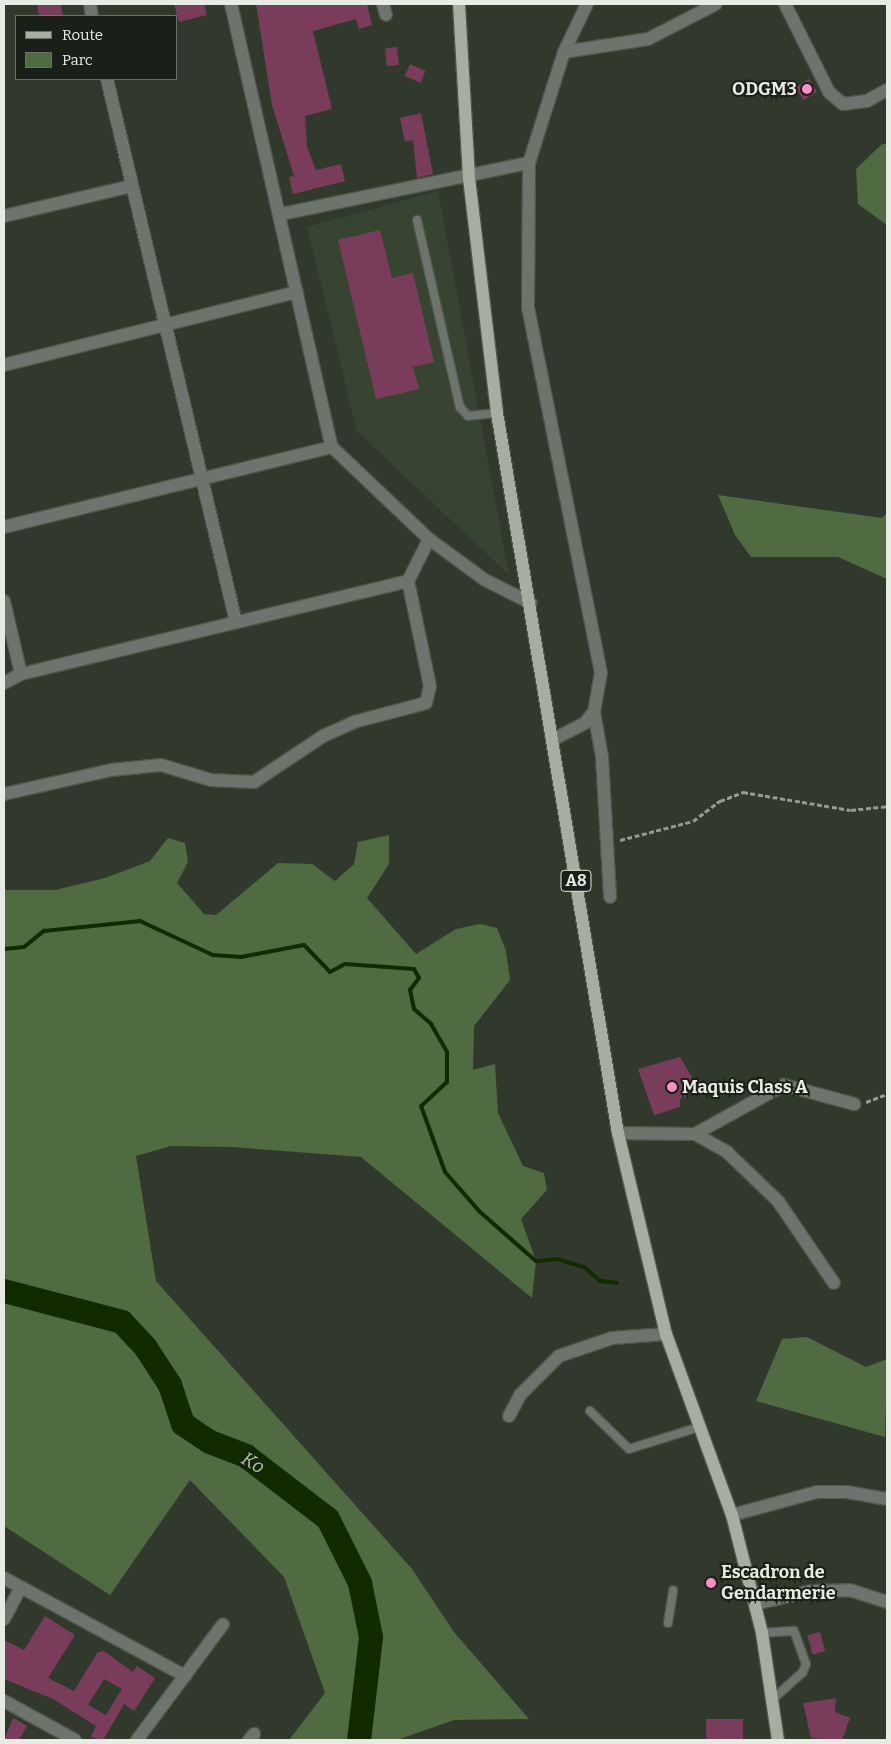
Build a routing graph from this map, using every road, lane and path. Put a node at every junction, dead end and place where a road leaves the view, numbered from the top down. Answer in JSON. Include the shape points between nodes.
{"nodes":[{"id":1,"x":231,"y":4,"type":"edge"},
{"id":2,"x":459,"y":4,"type":"edge"},
{"id":3,"x":587,"y":4,"type":"edge"},
{"id":4,"x":716,"y":4,"type":"edge"},
{"id":5,"x":785,"y":4,"type":"edge"},
{"id":6,"x":564,"y":52,"type":"junction"},
{"id":7,"x":107,"y":80,"type":"edge"},
{"id":8,"x":887,"y":90,"type":"edge"},
{"id":9,"x":529,"y":163,"type":"junction"},
{"id":10,"x":469,"y":178,"type":"junction"},
{"id":11,"x":132,"y":186,"type":"junction"},
{"id":12,"x":282,"y":214,"type":"junction"},
{"id":13,"x":4,"y":216,"type":"edge"},
{"id":14,"x":417,"y":220,"type":"dead end"},
{"id":15,"x":297,"y":292,"type":"junction"},
{"id":16,"x":166,"y":324,"type":"junction"},
{"id":17,"x":4,"y":365,"type":"edge"},
{"id":18,"x":497,"y":413,"type":"junction"},
{"id":19,"x":332,"y":447,"type":"junction"},
{"id":20,"x":202,"y":479,"type":"junction"},
{"id":21,"x":4,"y":527,"type":"edge"},
{"id":22,"x":429,"y":540,"type":"junction"},
{"id":23,"x":408,"y":581,"type":"junction"},
{"id":24,"x":4,"y":601,"type":"edge"},
{"id":25,"x":531,"y":603,"type":"junction"},
{"id":26,"x":236,"y":622,"type":"junction"},
{"id":27,"x":20,"y":674,"type":"junction"},
{"id":28,"x":4,"y":683,"type":"edge"},
{"id":29,"x":594,"y":712,"type":"junction"},
{"id":30,"x":552,"y":740,"type":"junction"},
{"id":31,"x":4,"y":794,"type":"edge"},
{"id":32,"x":887,"y":806,"type":"edge"},
{"id":33,"x":605,"y":843,"type":"junction"},
{"id":34,"x":610,"y":897,"type":"dead end"},
{"id":35,"x":887,"y":1094,"type":"edge"},
{"id":36,"x":854,"y":1104,"type":"joint"},
{"id":37,"x":618,"y":1133,"type":"junction"},
{"id":38,"x":695,"y":1134,"type":"junction"},
{"id":39,"x":834,"y":1283,"type":"dead end"},
{"id":40,"x":666,"y":1334,"type":"junction"},
{"id":41,"x":590,"y":1411,"type":"dead end"},
{"id":42,"x":509,"y":1416,"type":"dead end"},
{"id":43,"x":699,"y":1428,"type":"junction"},
{"id":44,"x":887,"y":1499,"type":"edge"},
{"id":45,"x":732,"y":1515,"type":"junction"},
{"id":46,"x":4,"y":1578,"type":"edge"},
{"id":47,"x":21,"y":1587,"type":"junction"},
{"id":48,"x":673,"y":1590,"type":"dead end"},
{"id":49,"x":887,"y":1602,"type":"edge"},
{"id":50,"x":755,"y":1604,"type":"junction"},
{"id":51,"x":4,"y":1619,"type":"edge"},
{"id":52,"x":668,"y":1623,"type":"dead end"},
{"id":53,"x":223,"y":1624,"type":"dead end"},
{"id":54,"x":762,"y":1634,"type":"junction"},
{"id":55,"x":185,"y":1676,"type":"junction"},
{"id":56,"x":773,"y":1699,"type":"junction"},
{"id":57,"x":4,"y":1700,"type":"edge"},
{"id":58,"x":75,"y":1740,"type":"edge"},
{"id":59,"x":137,"y":1740,"type":"edge"},
{"id":60,"x":778,"y":1740,"type":"edge"}],
"edges":[{"from":1,"to":12,"type":"street"},
{"from":2,"to":10,"type":"main road","number":"A8"},
{"from":3,"to":6,"type":"street"},
{"from":4,"to":6,"type":"street","via":[[648,39]]},
{"from":5,"to":8,"type":"street","via":[[829,92],[843,104],[867,101]]},
{"from":6,"to":9,"type":"street"},
{"from":7,"to":11,"type":"street"},
{"from":9,"to":10,"type":"street"},
{"from":9,"to":29,"type":"street","via":[[528,309],[597,645],[601,673]]},
{"from":10,"to":12,"type":"street"},
{"from":10,"to":18,"type":"main road","number":"A8"},
{"from":11,"to":13,"type":"street"},
{"from":11,"to":16,"type":"street"},
{"from":12,"to":15,"type":"street"},
{"from":14,"to":18,"type":"lane","via":[[460,407],[468,416]]},
{"from":15,"to":16,"type":"street"},
{"from":15,"to":19,"type":"street"},
{"from":16,"to":17,"type":"street"},
{"from":16,"to":20,"type":"street"},
{"from":18,"to":25,"type":"main road","number":"A8"},
{"from":19,"to":20,"type":"street"},
{"from":19,"to":22,"type":"street"},
{"from":20,"to":21,"type":"street"},
{"from":20,"to":26,"type":"street"},
{"from":22,"to":23,"type":"street"},
{"from":22,"to":25,"type":"street","via":[[485,580]]},
{"from":23,"to":26,"type":"street"},
{"from":23,"to":31,"type":"street","via":[[430,686],[426,702],[354,722],[323,736],[254,782],[211,780],[162,765],[111,770]]},
{"from":24,"to":27,"type":"street"},
{"from":25,"to":30,"type":"main road","number":"A8"},
{"from":26,"to":27,"type":"street"},
{"from":27,"to":28,"type":"street"},
{"from":29,"to":30,"type":"street","via":[[585,723]]},
{"from":29,"to":33,"type":"street","via":[[602,757]]},
{"from":30,"to":37,"type":"main road","number":"A8"},
{"from":32,"to":33,"type":"path","via":[[850,810],[743,792],[720,801],[693,821],[649,836]]},
{"from":33,"to":34,"type":"street"},
{"from":35,"to":36,"type":"path"},
{"from":36,"to":38,"type":"street","via":[[784,1085]]},
{"from":37,"to":38,"type":"street"},
{"from":37,"to":40,"type":"main road","number":"A8"},
{"from":38,"to":39,"type":"street","via":[[727,1152],[762,1184],[801,1231]]},
{"from":40,"to":42,"type":"street","via":[[612,1338],[560,1356],[520,1395]]},
{"from":40,"to":43,"type":"main road","number":"A8"},
{"from":41,"to":43,"type":"lane","via":[[629,1449]]},
{"from":43,"to":45,"type":"main road","number":"A8"},
{"from":44,"to":45,"type":"street","via":[[817,1492]]},
{"from":45,"to":50,"type":"main road","number":"A8"},
{"from":46,"to":47,"type":"street"},
{"from":47,"to":51,"type":"street"},
{"from":47,"to":55,"type":"street"},
{"from":48,"to":52,"type":"lane"},
{"from":49,"to":50,"type":"street","via":[[850,1590],[811,1591]]},
{"from":50,"to":54,"type":"main road","number":"A8"},
{"from":53,"to":55,"type":"street"},
{"from":54,"to":56,"type":"main road","number":"A8"},
{"from":54,"to":56,"type":"lane","via":[[794,1631],[806,1664],[803,1672]]},
{"from":55,"to":59,"type":"street"},
{"from":56,"to":60,"type":"main road","number":"A8"},
{"from":57,"to":58,"type":"street"}]}
